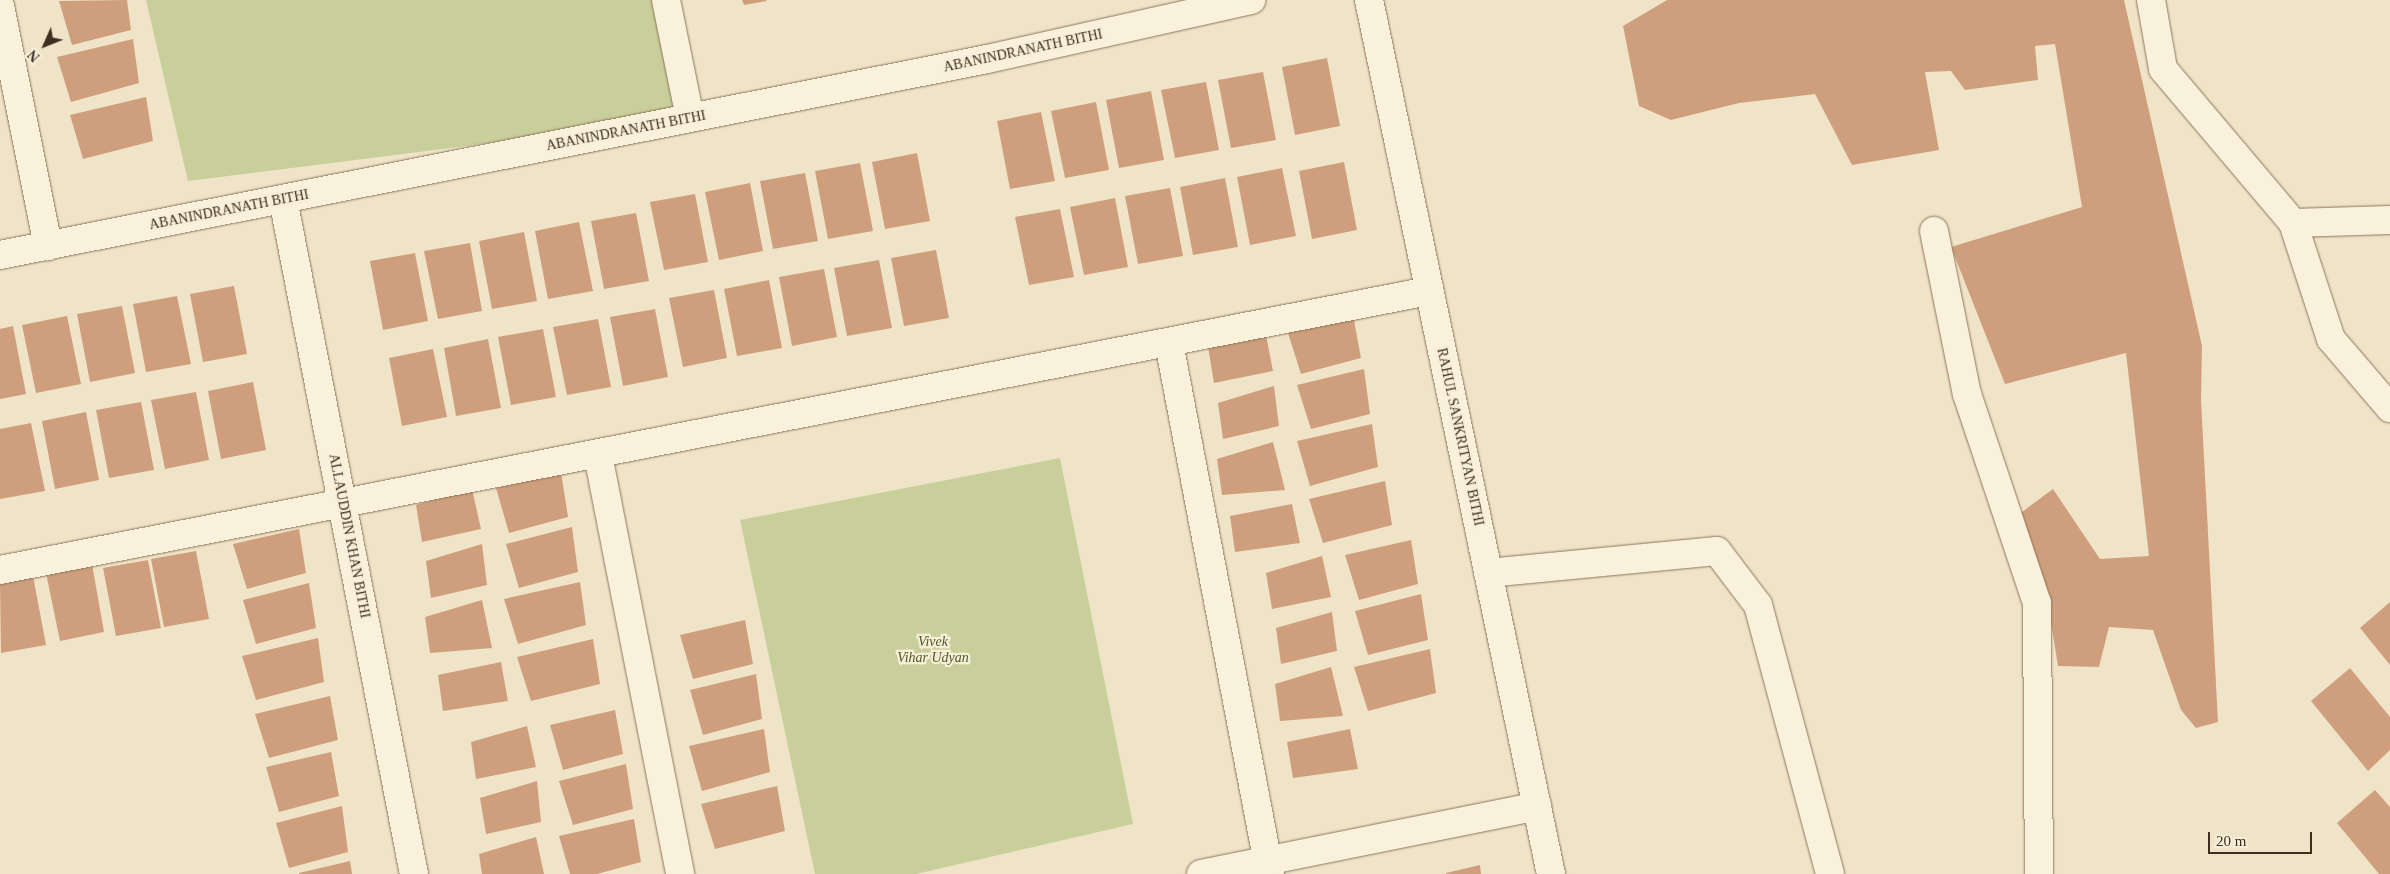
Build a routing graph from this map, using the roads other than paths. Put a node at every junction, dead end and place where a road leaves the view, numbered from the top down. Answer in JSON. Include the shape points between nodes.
{"nodes":[{"id":1,"x":666,"y":0,"type":"edge"},
{"id":2,"x":1251,"y":0,"type":"edge"},
{"id":3,"x":1369,"y":0,"type":"edge"},
{"id":4,"x":2151,"y":0,"type":"edge"},
{"id":5,"x":0,"y":6,"type":"edge"},
{"id":6,"x":1179,"y":8,"type":"edge"},
{"id":7,"x":690,"y":118,"type":"junction"},
{"id":8,"x":283,"y":199,"type":"junction"},
{"id":9,"x":2390,"y":220,"type":"edge"},
{"id":10,"x":2293,"y":223,"type":"junction"},
{"id":11,"x":1934,"y":231,"type":"dead end"},
{"id":12,"x":48,"y":246,"type":"junction"},
{"id":13,"x":0,"y":255,"type":"edge"},
{"id":14,"x":1429,"y":291,"type":"junction"},
{"id":15,"x":1169,"y":343,"type":"junction"},
{"id":16,"x":2390,"y":408,"type":"edge"},
{"id":17,"x":598,"y":455,"type":"junction"},
{"id":18,"x":343,"y":506,"type":"junction"},
{"id":19,"x":0,"y":570,"type":"edge"},
{"id":20,"x":1488,"y":574,"type":"junction"},
{"id":21,"x":1536,"y":806,"type":"junction"},
{"id":22,"x":1269,"y":867,"type":"edge"},
{"id":23,"x":414,"y":874,"type":"edge"},
{"id":24,"x":680,"y":874,"type":"edge"},
{"id":25,"x":1201,"y":874,"type":"edge"},
{"id":26,"x":1551,"y":874,"type":"edge"},
{"id":27,"x":1830,"y":874,"type":"edge"},
{"id":28,"x":2039,"y":874,"type":"edge"}],
"edges":[{"from":1,"to":7,"type":"street"},
{"from":2,"to":6,"type":"street","name":"ABANINDRANATH BITHI"},
{"from":3,"to":14,"type":"street","name":"RAHUL SANKRITYAN BITHI"},
{"from":4,"to":10,"type":"street","via":[[2163,69]]},
{"from":5,"to":12,"type":"street"},
{"from":6,"to":7,"type":"street","name":"ABANINDRANATH BITHI"},
{"from":7,"to":8,"type":"street","name":"ABANINDRANATH BITHI"},
{"from":8,"to":12,"type":"street","name":"ABANINDRANATH BITHI"},
{"from":8,"to":18,"type":"street","name":"ALLAUDDIN KHAN BITHI"},
{"from":9,"to":10,"type":"street"},
{"from":10,"to":16,"type":"street","via":[[2331,339]]},
{"from":11,"to":28,"type":"street","via":[[1968,394],[2037,603]]},
{"from":12,"to":13,"type":"street","name":"ABANINDRANATH BITHI"},
{"from":14,"to":15,"type":"street"},
{"from":14,"to":20,"type":"street","name":"RAHUL SANKRITYAN BITHI"},
{"from":15,"to":17,"type":"street"},
{"from":15,"to":22,"type":"street"},
{"from":17,"to":18,"type":"street"},
{"from":17,"to":24,"type":"street"},
{"from":18,"to":19,"type":"street"},
{"from":18,"to":23,"type":"street","name":"ALLAUDDIN KHAN BITHI"},
{"from":20,"to":21,"type":"street","name":"RAHUL SANKRITYAN BITHI"},
{"from":20,"to":27,"type":"street","via":[[1717,551],[1758,606]]},
{"from":21,"to":22,"type":"street"},
{"from":21,"to":26,"type":"street","name":"RAHUL SANKRITYAN BITHI"},
{"from":22,"to":25,"type":"street"}]}
